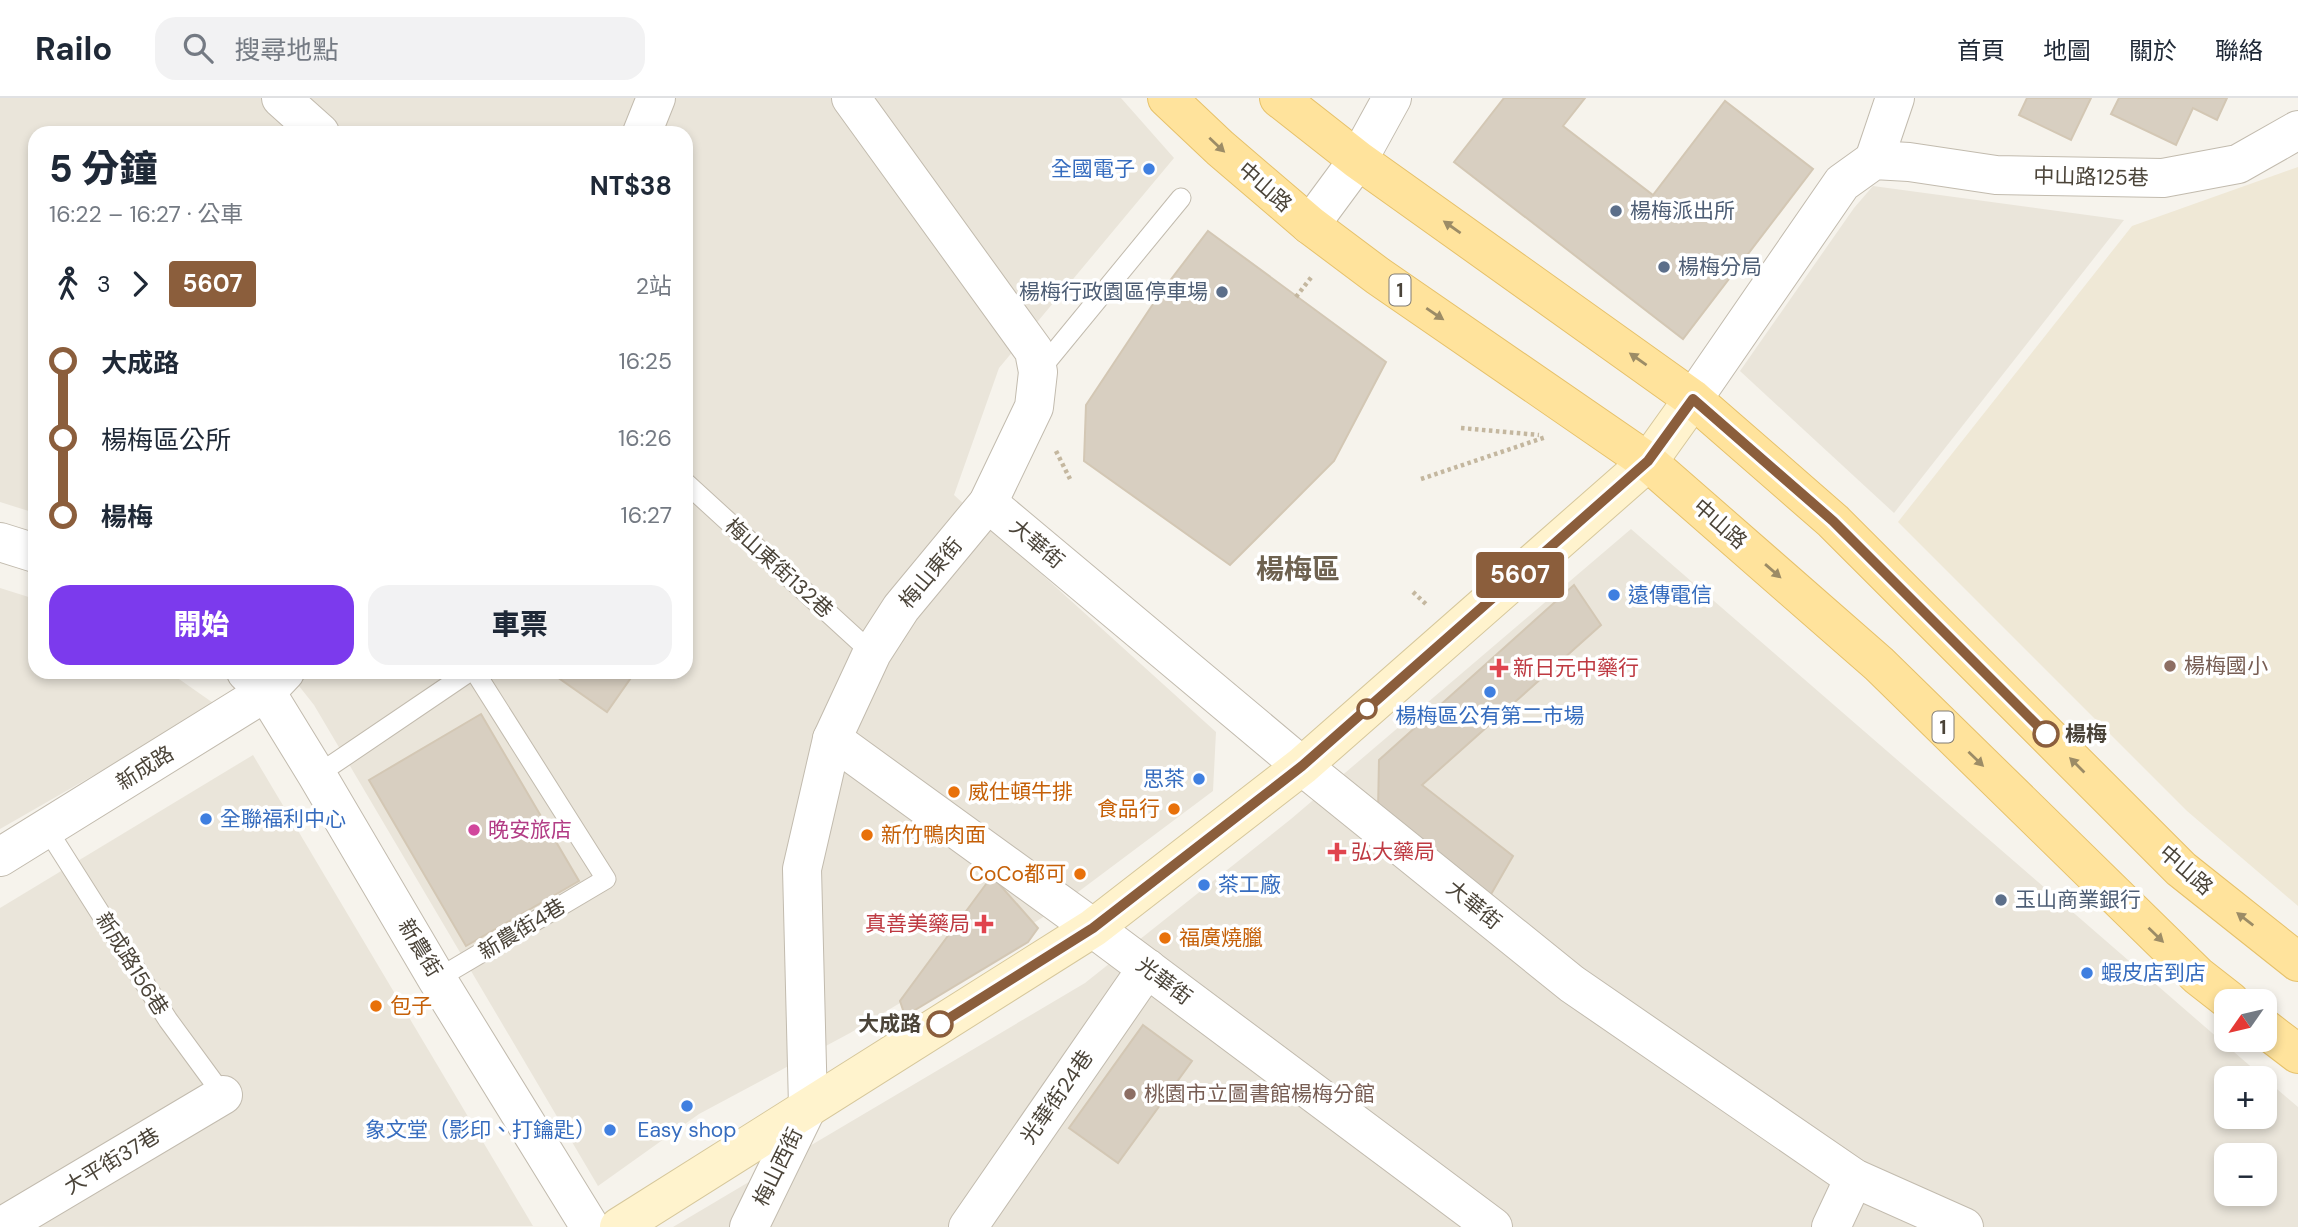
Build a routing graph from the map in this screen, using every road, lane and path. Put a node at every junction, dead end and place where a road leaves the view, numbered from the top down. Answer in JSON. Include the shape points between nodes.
{"nodes":[{"id":1,"x":281,"y":98,"type":"edge"},
{"id":2,"x":656,"y":98,"type":"edge"},
{"id":3,"x":851,"y":98,"type":"edge"},
{"id":4,"x":1167,"y":98,"type":"edge"},
{"id":5,"x":1279,"y":98,"type":"edge"},
{"id":6,"x":1392,"y":98,"type":"edge"},
{"id":7,"x":1895,"y":98,"type":"edge"},
{"id":8,"x":2297,"y":125,"type":"edge"},
{"id":9,"x":312,"y":126,"type":"edge"},
{"id":10,"x":645,"y":126,"type":"edge"},
{"id":11,"x":1358,"y":160,"type":"junction"},
{"id":12,"x":1874,"y":160,"type":"junction"},
{"id":13,"x":1181,"y":198,"type":"dead end"},
{"id":14,"x":1310,"y":225,"type":"junction"},
{"id":15,"x":1315,"y":272,"type":"dead end"},
{"id":16,"x":1296,"y":296,"type":"dead end"},
{"id":17,"x":1038,"y":372,"type":"junction"},
{"id":18,"x":1693,"y":399,"type":"junction"},
{"id":19,"x":1461,"y":428,"type":"dead end"},
{"id":20,"x":1648,"y":461,"type":"junction"},
{"id":21,"x":1421,"y":479,"type":"dead end"},
{"id":22,"x":693,"y":490,"type":"edge"},
{"id":23,"x":988,"y":503,"type":"junction"},
{"id":24,"x":0,"y":542,"type":"edge"},
{"id":25,"x":28,"y":552,"type":"edge"},
{"id":26,"x":872,"y":653,"type":"junction"},
{"id":27,"x":266,"y":679,"type":"edge"},
{"id":28,"x":459,"y":679,"type":"edge"},
{"id":29,"x":479,"y":679,"type":"edge"},
{"id":30,"x":832,"y":739,"type":"junction"},
{"id":31,"x":1302,"y":766,"type":"junction"},
{"id":32,"x":317,"y":775,"type":"junction"},
{"id":33,"x":47,"y":829,"type":"junction"},
{"id":34,"x":0,"y":857,"type":"edge"},
{"id":35,"x":1093,"y":928,"type":"junction"},
{"id":36,"x":2298,"y":962,"type":"edge"},
{"id":37,"x":1147,"y":968,"type":"junction"},
{"id":38,"x":438,"y":979,"type":"junction"},
{"id":39,"x":2215,"y":989,"type":"edge"},
{"id":40,"x":2277,"y":1038,"type":"edge"},
{"id":41,"x":2298,"y":1054,"type":"edge"},
{"id":42,"x":223,"y":1095,"type":"joint"},
{"id":43,"x":808,"y":1106,"type":"junction"},
{"id":44,"x":1854,"y":1178,"type":"junction"},
{"id":45,"x":1,"y":1227,"type":"edge"},
{"id":46,"x":590,"y":1227,"type":"edge"},
{"id":47,"x":619,"y":1227,"type":"edge"},
{"id":48,"x":749,"y":1227,"type":"edge"},
{"id":49,"x":968,"y":1227,"type":"edge"},
{"id":50,"x":1493,"y":1227,"type":"edge"},
{"id":51,"x":1831,"y":1227,"type":"edge"},
{"id":52,"x":1964,"y":1227,"type":"edge"}],
"edges":[{"from":1,"to":9,"type":"street"},
{"from":2,"to":10,"type":"street"},
{"from":3,"to":17,"type":"street","name":"梅山東街","via":[[1034,351]]},
{"from":4,"to":14,"type":"main road","name":"中山路","number":"1","one_way":true},
{"from":5,"to":11,"type":"main road","name":"中山路"},
{"from":6,"to":11,"type":"street"},
{"from":7,"to":12,"type":"street"},
{"from":8,"to":12,"type":"street","name":"中山路125巷","via":[[2238,164],[2163,178],[1996,175]]},
{"from":11,"to":14,"type":"street"},
{"from":18,"to":11,"type":"main road","name":"中山路","one_way":true},
{"from":12,"to":18,"type":"street","via":[[1842,183]]},
{"from":13,"to":17,"type":"lane"},
{"from":14,"to":20,"type":"main road","name":"中山路","number":"1","one_way":true},
{"from":15,"to":16,"type":"path"},
{"from":17,"to":23,"type":"street","name":"梅山東街","via":[[1034,407]]},
{"from":18,"to":20,"type":"main road"},
{"from":36,"to":18,"type":"main road","name":"中山路","one_way":true,"via":[[2181,869],[1833,521]]},
{"from":19,"to":21,"type":"path","via":[[1550,436]]},
{"from":20,"to":31,"type":"main road"},
{"from":20,"to":39,"type":"main road","name":"中山路","number":"1","one_way":true,"via":[[1879,664]]},
{"from":22,"to":26,"type":"lane","name":"梅山東街132巷"},
{"from":23,"to":26,"type":"street","name":"梅山東街","via":[[901,607]]},
{"from":23,"to":31,"type":"street","name":"大華街"},
{"from":24,"to":25,"type":"street"},
{"from":26,"to":30,"type":"street","name":"梅山東街"},
{"from":27,"to":32,"type":"street","name":"新農街"},
{"from":27,"to":33,"type":"street","name":"新成路"},
{"from":28,"to":32,"type":"lane"},
{"from":29,"to":38,"type":"lane","name":"新農街4巷","via":[[606,879]]},
{"from":30,"to":35,"type":"street","name":"光華街"},
{"from":30,"to":43,"type":"street","name":"梅山東街","via":[[802,869]]},
{"from":31,"to":35,"type":"main road"},
{"from":31,"to":44,"type":"street","name":"大華街","via":[[1572,984]]},
{"from":32,"to":38,"type":"street","name":"新農街"},
{"from":33,"to":34,"type":"street","name":"新成路"},
{"from":33,"to":42,"type":"lane","name":"新成路156巷","via":[[168,1020]]},
{"from":35,"to":37,"type":"street","name":"光華街"},
{"from":35,"to":43,"type":"main road"},
{"from":37,"to":49,"type":"street","name":"光華街24巷"},
{"from":37,"to":50,"type":"street","name":"光華街"},
{"from":38,"to":46,"type":"street","name":"新農街"},
{"from":40,"to":41,"type":"main road"},
{"from":42,"to":45,"type":"street","name":"大平街37巷"},
{"from":43,"to":47,"type":"main road"},
{"from":43,"to":48,"type":"street","name":"梅山西街"},
{"from":44,"to":51,"type":"street"},
{"from":44,"to":52,"type":"street","name":"大華街"}]}
